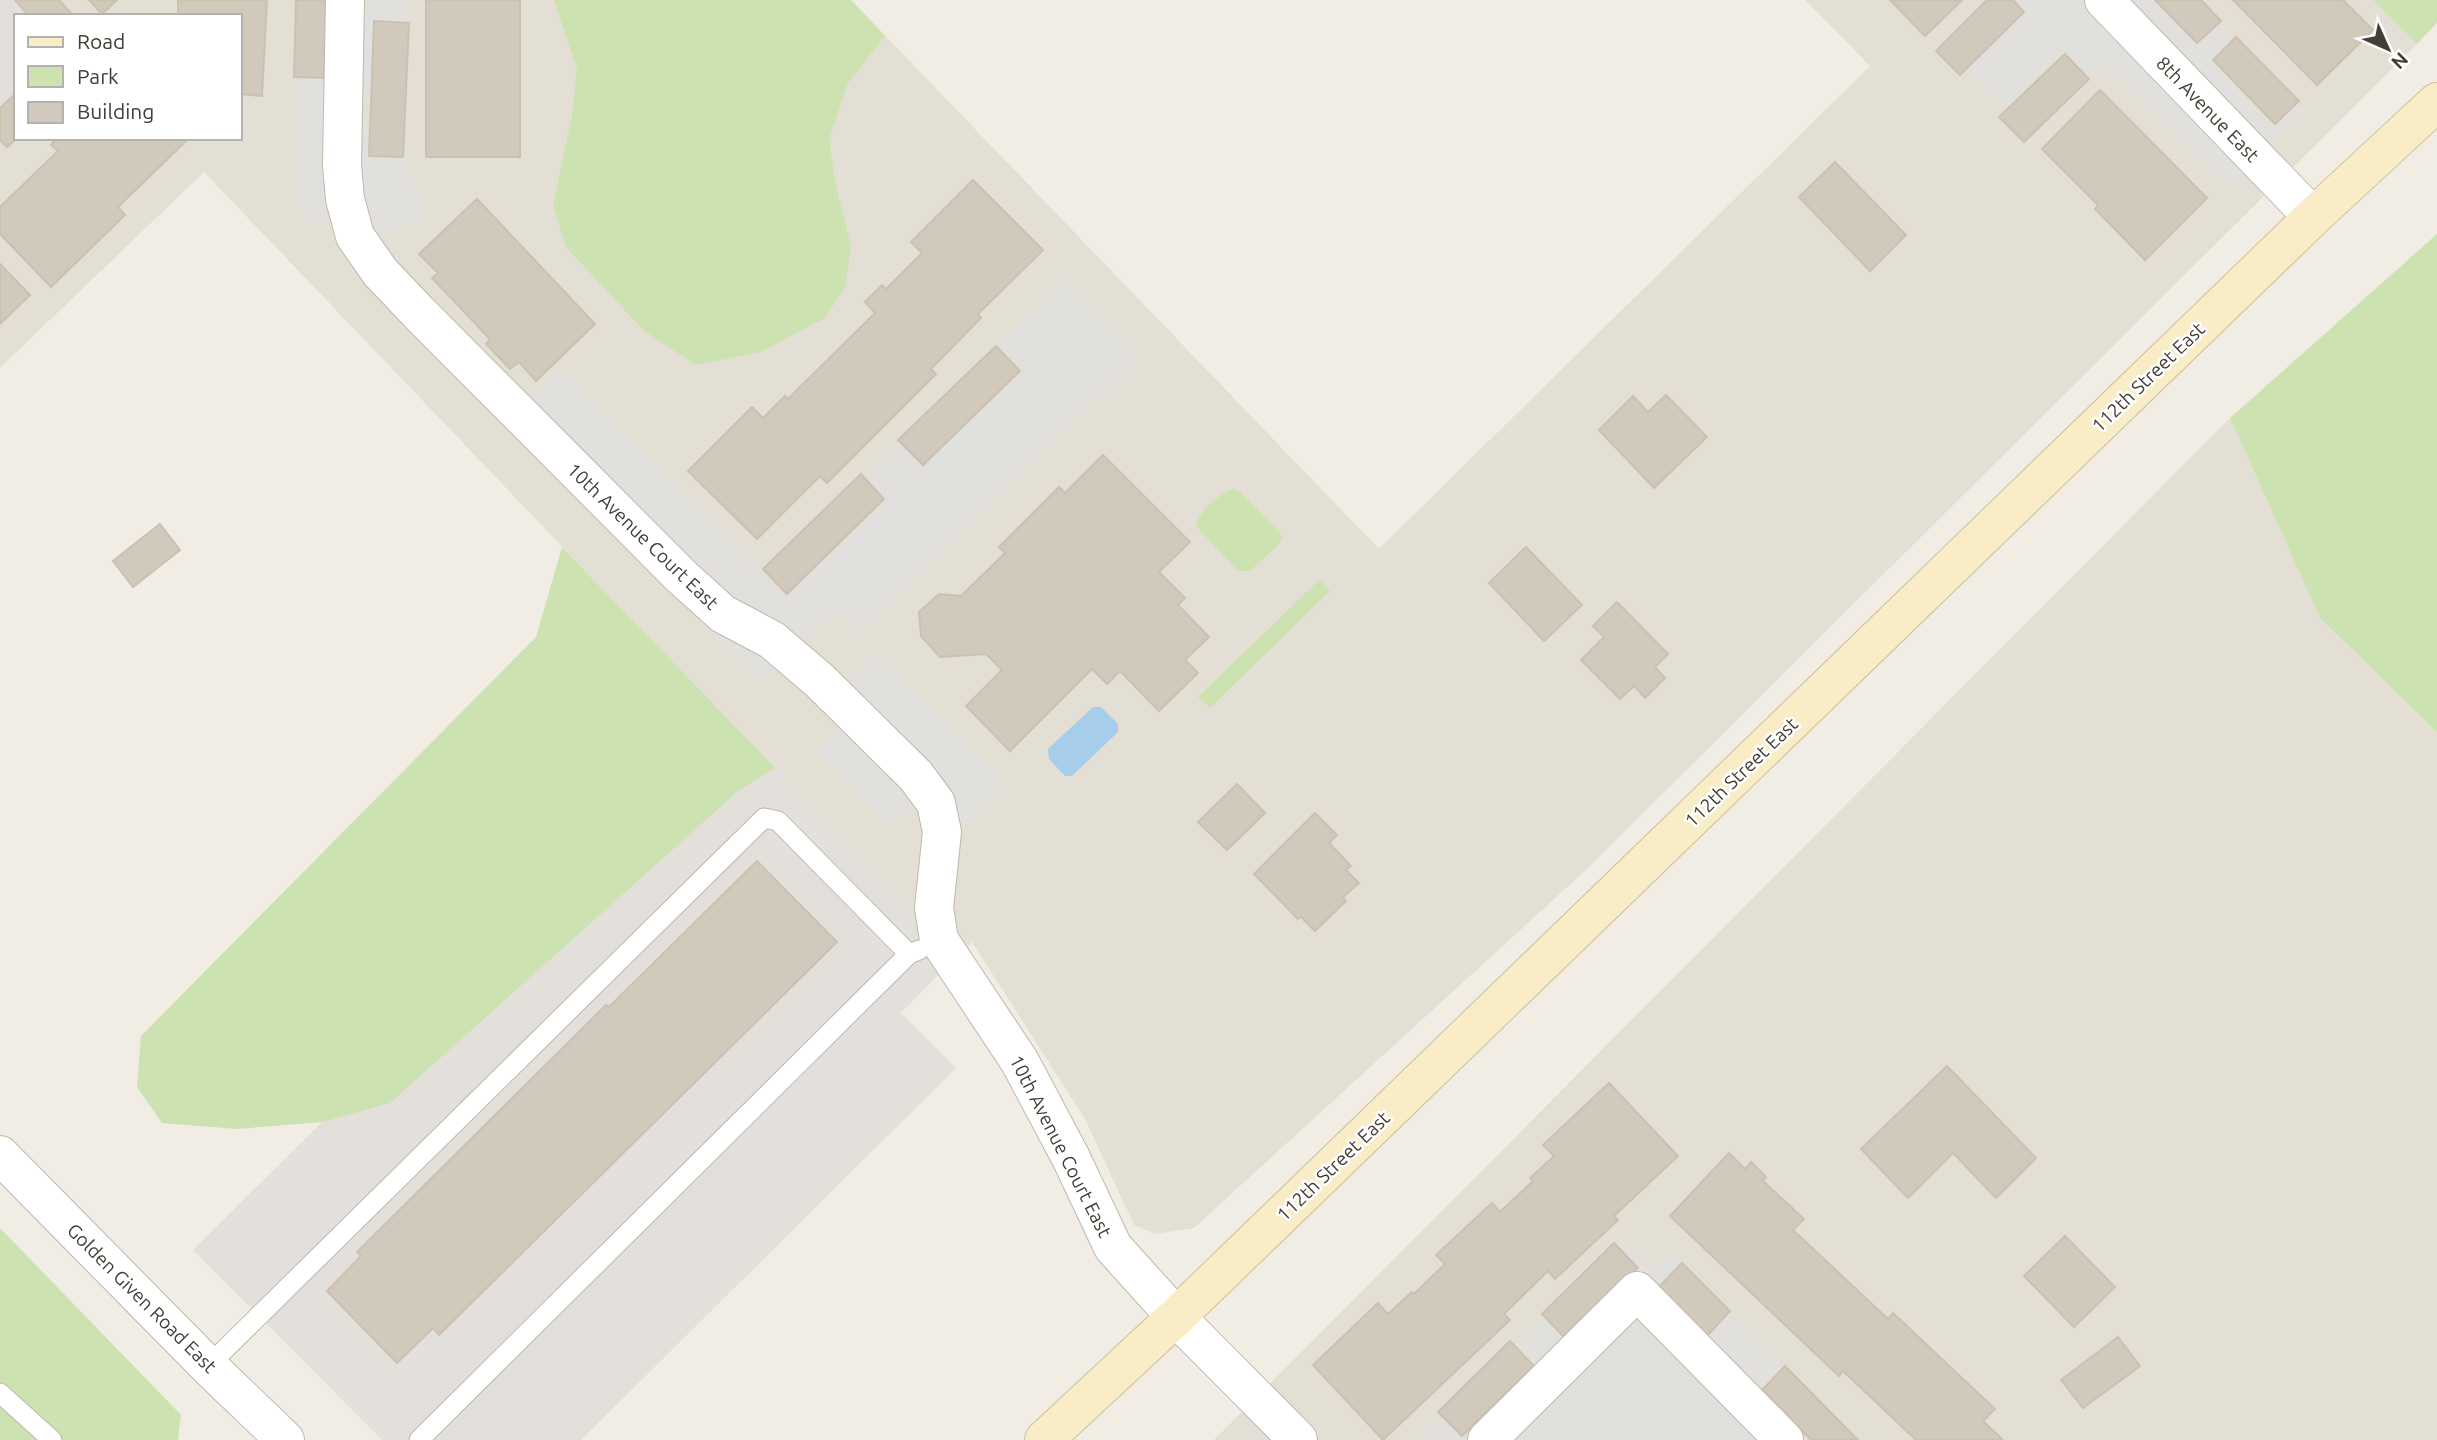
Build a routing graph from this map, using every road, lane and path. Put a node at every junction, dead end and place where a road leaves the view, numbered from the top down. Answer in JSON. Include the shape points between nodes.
{"nodes":[{"id":1,"x":345,"y":0,"type":"edge"},
{"id":2,"x":2104,"y":0,"type":"edge"},
{"id":3,"x":2437,"y":102,"type":"edge"},
{"id":4,"x":2313,"y":217,"type":"junction"},
{"id":5,"x":924,"y":947,"type":"junction"},
{"id":6,"x":0,"y":1155,"type":"edge"},
{"id":7,"x":1176,"y":1318,"type":"junction"},
{"id":8,"x":208,"y":1366,"type":"junction"},
{"id":9,"x":0,"y":1393,"type":"edge"},
{"id":10,"x":266,"y":1434,"type":"edge"},
{"id":11,"x":52,"y":1440,"type":"edge"},
{"id":12,"x":419,"y":1440,"type":"edge"},
{"id":13,"x":1044,"y":1440,"type":"edge"},
{"id":14,"x":1298,"y":1440,"type":"edge"},
{"id":15,"x":1487,"y":1440,"type":"edge"},
{"id":16,"x":1784,"y":1440,"type":"edge"}],
"edges":[{"from":1,"to":5,"type":"street","name":"10th Avenue Court East","via":[[342,165],[355,236],[380,272],[419,313],[682,577],[723,614],[772,640],[916,776],[936,803],[942,832],[934,908]]},
{"from":2,"to":4,"type":"street","name":"8th Avenue East"},
{"from":3,"to":4,"type":"main road","name":"112th Street East"},
{"from":4,"to":7,"type":"main road","name":"112th Street East"},
{"from":5,"to":7,"type":"street","name":"10th Avenue Court East","via":[[1020,1062],[1113,1247]]},
{"from":5,"to":8,"type":"lane","via":[[778,821],[764,818]]},
{"from":5,"to":12,"type":"lane"},
{"from":6,"to":8,"type":"street","name":"Golden Given Road East"},
{"from":7,"to":13,"type":"main road","name":"112th Street East"},
{"from":7,"to":14,"type":"street","name":"10th Avenue Court East"},
{"from":8,"to":10,"type":"street","name":"Golden Given Road East"},
{"from":9,"to":11,"type":"lane"},
{"from":15,"to":16,"type":"street","via":[[1637,1291]]}]}
